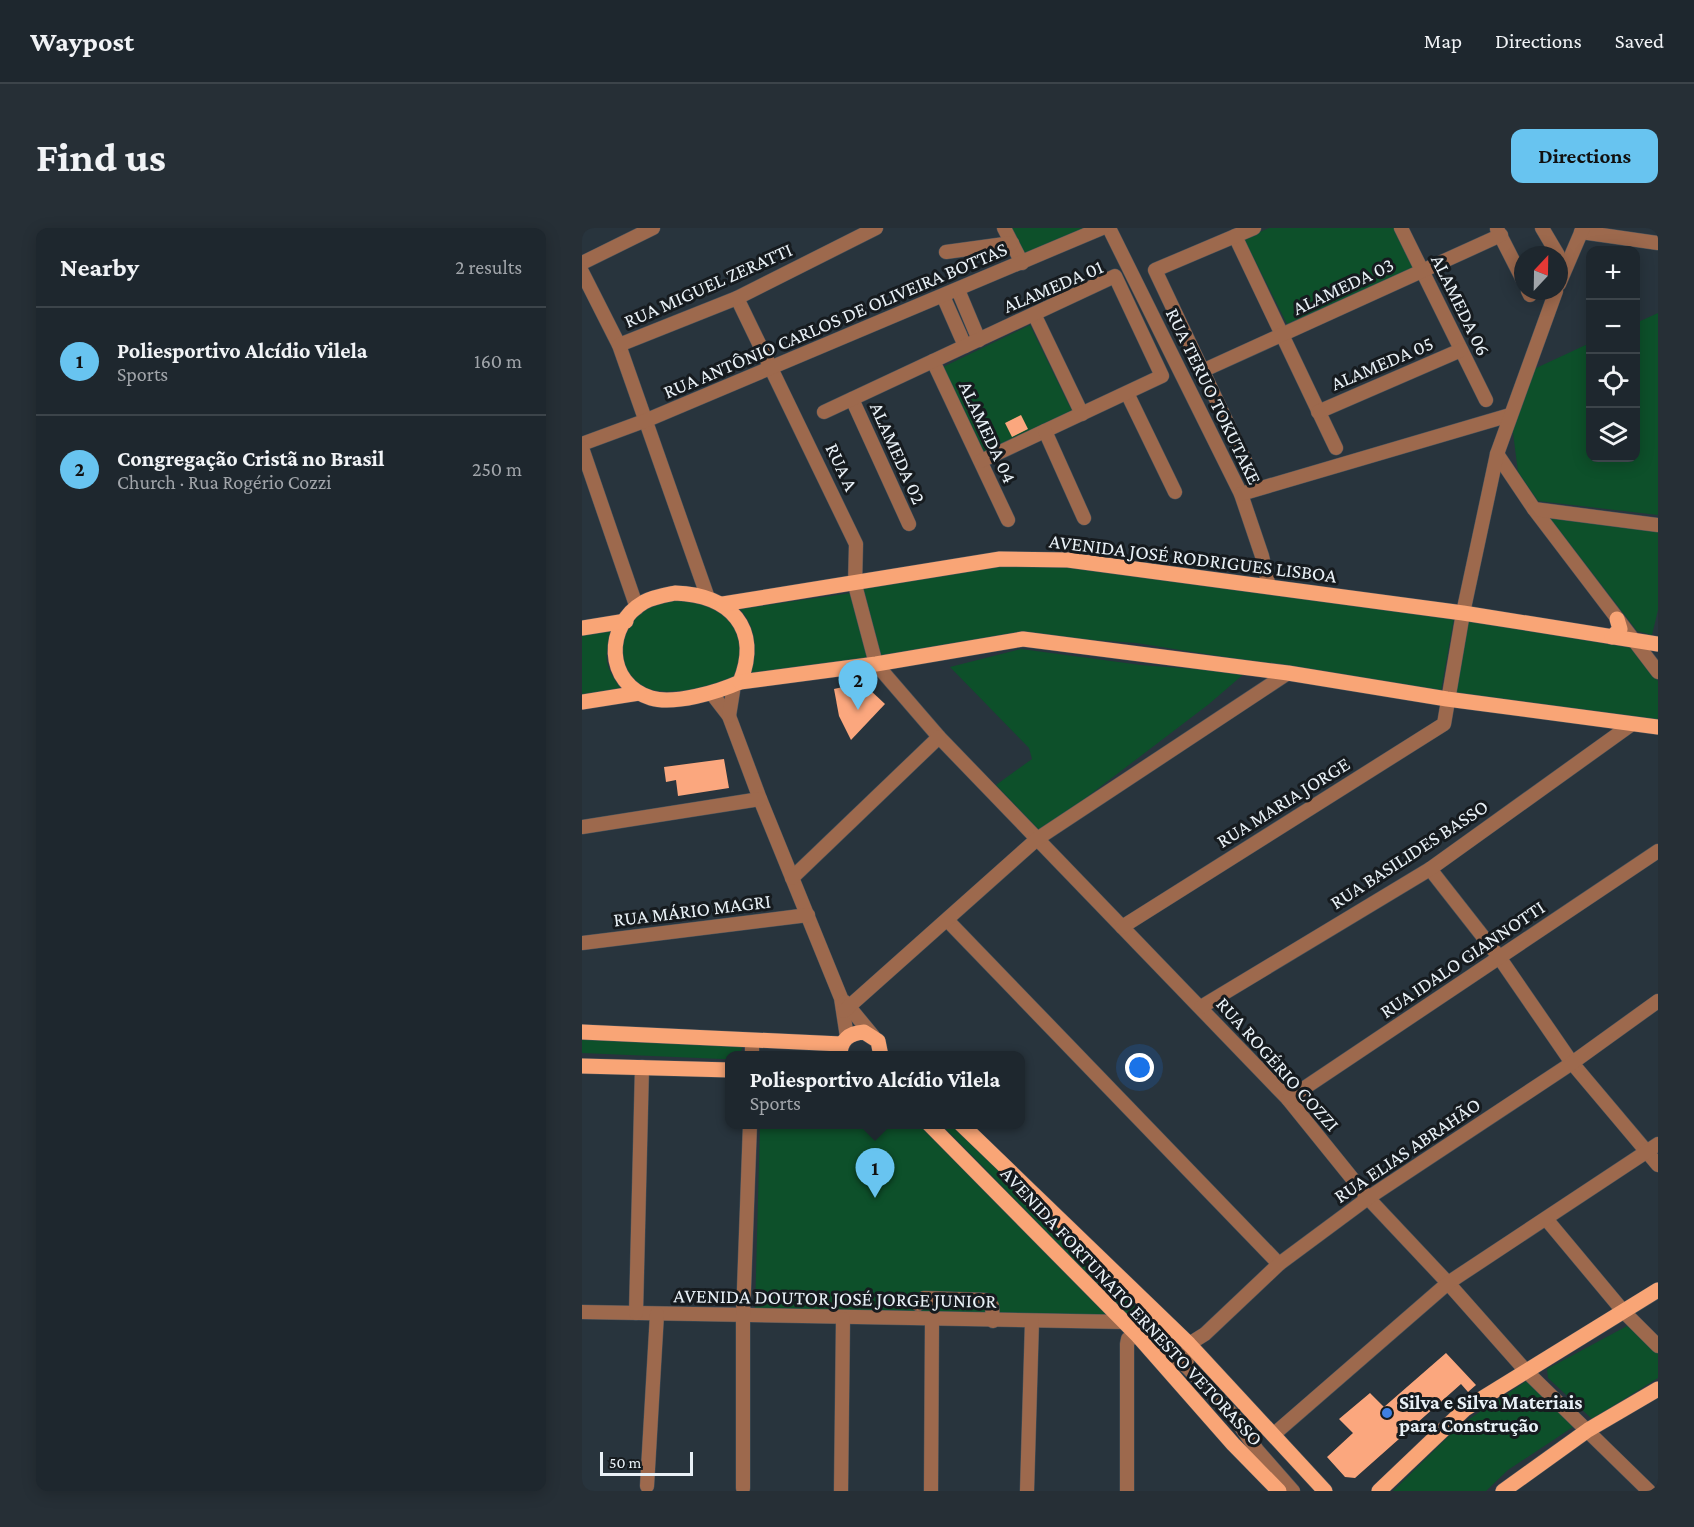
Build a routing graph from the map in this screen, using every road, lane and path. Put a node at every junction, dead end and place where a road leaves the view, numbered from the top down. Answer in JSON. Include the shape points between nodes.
{"nodes":[{"id":1,"x":653,"y":228,"type":"edge"},
{"id":2,"x":876,"y":228,"type":"edge"},
{"id":3,"x":1004,"y":228,"type":"edge"},
{"id":4,"x":1102,"y":228,"type":"edge"},
{"id":5,"x":1109,"y":228,"type":"edge"},
{"id":6,"x":1254,"y":228,"type":"edge"},
{"id":7,"x":1401,"y":228,"type":"edge"},
{"id":8,"x":1542,"y":228,"type":"edge"},
{"id":9,"x":1582,"y":230,"type":"edge"},
{"id":10,"x":1499,"y":232,"type":"edge"},
{"id":11,"x":1235,"y":236,"type":"junction"},
{"id":12,"x":1012,"y":243,"type":"junction"},
{"id":13,"x":1658,"y":243,"type":"edge"},
{"id":14,"x":1553,"y":246,"type":"edge"},
{"id":15,"x":1568,"y":250,"type":"edge"},
{"id":16,"x":946,"y":252,"type":"dead end"},
{"id":17,"x":582,"y":262,"type":"edge"},
{"id":18,"x":1514,"y":262,"type":"edge"},
{"id":19,"x":1022,"y":263,"type":"junction"},
{"id":20,"x":1422,"y":271,"type":"junction"},
{"id":21,"x":582,"y":272,"type":"edge"},
{"id":22,"x":958,"y":290,"type":"junction"},
{"id":23,"x":943,"y":296,"type":"junction"},
{"id":24,"x":737,"y":298,"type":"junction"},
{"id":25,"x":1553,"y":300,"type":"edge"},
{"id":26,"x":1034,"y":314,"type":"junction"},
{"id":27,"x":1282,"y":335,"type":"junction"},
{"id":28,"x":979,"y":340,"type":"junction"},
{"id":29,"x":619,"y":345,"type":"junction"},
{"id":30,"x":965,"y":346,"type":"junction"},
{"id":31,"x":1461,"y":350,"type":"junction"},
{"id":32,"x":933,"y":361,"type":"junction"},
{"id":33,"x":773,"y":368,"type":"junction"},
{"id":34,"x":1202,"y":371,"type":"junction"},
{"id":35,"x":1126,"y":393,"type":"junction"},
{"id":36,"x":852,"y":399,"type":"junction"},
{"id":37,"x":1486,"y":400,"type":"dead end"},
{"id":38,"x":824,"y":412,"type":"dead end"},
{"id":39,"x":1318,"y":412,"type":"junction"},
{"id":40,"x":1082,"y":414,"type":"junction"},
{"id":41,"x":1510,"y":415,"type":"junction"},
{"id":42,"x":647,"y":420,"type":"junction"},
{"id":43,"x":1045,"y":431,"type":"junction"},
{"id":44,"x":582,"y":446,"type":"edge"},
{"id":45,"x":1336,"y":448,"type":"dead end"},
{"id":46,"x":1497,"y":454,"type":"junction"},
{"id":47,"x":981,"y":461,"type":"junction"},
{"id":48,"x":1250,"y":471,"type":"dead end"},
{"id":49,"x":1175,"y":492,"type":"dead end"},
{"id":50,"x":1241,"y":494,"type":"junction"},
{"id":51,"x":1534,"y":509,"type":"junction"},
{"id":52,"x":1084,"y":518,"type":"dead end"},
{"id":53,"x":1008,"y":520,"type":"dead end"},
{"id":54,"x":909,"y":524,"type":"dead end"},
{"id":55,"x":1658,"y":525,"type":"edge"},
{"id":56,"x":855,"y":585,"type":"junction"},
{"id":57,"x":1269,"y":587,"type":"junction"},
{"id":58,"x":708,"y":598,"type":"junction"},
{"id":59,"x":723,"y":604,"type":"junction"},
{"id":60,"x":637,"y":608,"type":"junction"},
{"id":61,"x":1463,"y":613,"type":"junction"},
{"id":62,"x":1617,"y":619,"type":"junction"},
{"id":63,"x":626,"y":621,"type":"junction"},
{"id":64,"x":582,"y":628,"type":"edge"},
{"id":65,"x":1612,"y":637,"type":"junction"},
{"id":66,"x":1634,"y":641,"type":"junction"},
{"id":67,"x":1658,"y":644,"type":"edge"},
{"id":68,"x":876,"y":664,"type":"junction"},
{"id":69,"x":1658,"y":672,"type":"edge"},
{"id":70,"x":1288,"y":673,"type":"junction"},
{"id":71,"x":737,"y":684,"type":"junction"},
{"id":72,"x":639,"y":693,"type":"junction"},
{"id":73,"x":711,"y":694,"type":"junction"},
{"id":74,"x":1447,"y":699,"type":"junction"},
{"id":75,"x":582,"y":702,"type":"edge"},
{"id":76,"x":729,"y":716,"type":"junction"},
{"id":77,"x":1632,"y":724,"type":"junction"},
{"id":78,"x":1658,"y":727,"type":"edge"},
{"id":79,"x":939,"y":737,"type":"junction"},
{"id":80,"x":760,"y":799,"type":"junction"},
{"id":81,"x":582,"y":827,"type":"edge"},
{"id":82,"x":1037,"y":839,"type":"junction"},
{"id":83,"x":1658,"y":851,"type":"edge"},
{"id":84,"x":1430,"y":868,"type":"junction"},
{"id":85,"x":792,"y":878,"type":"junction"},
{"id":86,"x":808,"y":915,"type":"junction"},
{"id":87,"x":948,"y":921,"type":"junction"},
{"id":88,"x":1122,"y":927,"type":"junction"},
{"id":89,"x":582,"y":943,"type":"edge"},
{"id":90,"x":1498,"y":957,"type":"junction"},
{"id":91,"x":1658,"y":1001,"type":"edge"},
{"id":92,"x":845,"y":1005,"type":"junction"},
{"id":93,"x":1201,"y":1007,"type":"junction"},
{"id":94,"x":582,"y":1032,"type":"edge"},
{"id":95,"x":843,"y":1045,"type":"edge"},
{"id":96,"x":752,"y":1048,"type":"edge"},
{"id":97,"x":881,"y":1048,"type":"edge"},
{"id":98,"x":1572,"y":1063,"type":"junction"},
{"id":99,"x":582,"y":1066,"type":"edge"},
{"id":100,"x":642,"y":1067,"type":"junction"},
{"id":101,"x":725,"y":1070,"type":"edge"},
{"id":102,"x":1288,"y":1100,"type":"junction"},
{"id":103,"x":750,"y":1129,"type":"edge"},
{"id":104,"x":933,"y":1129,"type":"edge"},
{"id":105,"x":965,"y":1129,"type":"edge"},
{"id":106,"x":1652,"y":1148,"type":"edge"},
{"id":107,"x":1658,"y":1165,"type":"edge"},
{"id":108,"x":1368,"y":1198,"type":"junction"},
{"id":109,"x":1547,"y":1220,"type":"junction"},
{"id":110,"x":1279,"y":1264,"type":"junction"},
{"id":111,"x":1448,"y":1283,"type":"junction"},
{"id":112,"x":1658,"y":1290,"type":"edge"},
{"id":113,"x":1099,"y":1296,"type":"junction"},
{"id":114,"x":918,"y":1304,"type":"dead end"},
{"id":115,"x":1623,"y":1311,"type":"junction"},
{"id":116,"x":582,"y":1312,"type":"edge"},
{"id":117,"x":636,"y":1313,"type":"junction"},
{"id":118,"x":657,"y":1314,"type":"junction"},
{"id":119,"x":743,"y":1316,"type":"junction"},
{"id":120,"x":843,"y":1319,"type":"junction"},
{"id":121,"x":932,"y":1320,"type":"junction"},
{"id":122,"x":993,"y":1321,"type":"junction"},
{"id":123,"x":1032,"y":1322,"type":"junction"},
{"id":124,"x":1088,"y":1322,"type":"junction"},
{"id":125,"x":1125,"y":1322,"type":"junction"},
{"id":126,"x":1138,"y":1336,"type":"junction"},
{"id":127,"x":1189,"y":1344,"type":"junction"},
{"id":128,"x":1658,"y":1346,"type":"edge"},
{"id":129,"x":1186,"y":1366,"type":"junction"},
{"id":130,"x":1526,"y":1371,"type":"junction"},
{"id":131,"x":1658,"y":1389,"type":"edge"},
{"id":132,"x":1588,"y":1430,"type":"junction"},
{"id":133,"x":1273,"y":1436,"type":"junction"},
{"id":134,"x":1257,"y":1450,"type":"junction"},
{"id":135,"x":1261,"y":1473,"type":"junction"},
{"id":136,"x":647,"y":1486,"type":"dead end"},
{"id":137,"x":742,"y":1488,"type":"dead end"},
{"id":138,"x":1290,"y":1490,"type":"edge"},
{"id":139,"x":841,"y":1491,"type":"edge"},
{"id":140,"x":931,"y":1491,"type":"edge"},
{"id":141,"x":1027,"y":1491,"type":"edge"},
{"id":142,"x":1127,"y":1491,"type":"edge"},
{"id":143,"x":1324,"y":1491,"type":"edge"},
{"id":144,"x":1379,"y":1491,"type":"edge"},
{"id":145,"x":1503,"y":1491,"type":"edge"},
{"id":146,"x":1649,"y":1491,"type":"edge"}],
"edges":[{"from":1,"to":17,"type":"street"},
{"from":2,"to":24,"type":"street","name":"RUA MIGUEL ZERATTI"},
{"from":3,"to":12,"type":"street"},
{"from":4,"to":19,"type":"street","name":"RUA ANTÔNIO CARLOS DE OLIVEIRA BOTTAS"},
{"from":5,"to":50,"type":"street","name":"RUA TERUO TOKUTAKE"},
{"from":6,"to":11,"type":"street"},
{"from":7,"to":20,"type":"street","name":"ALAMEDA 06"},
{"from":8,"to":14,"type":"street"},
{"from":9,"to":13,"type":"street"},
{"from":9,"to":15,"type":"street"},
{"from":10,"to":18,"type":"street"},
{"from":10,"to":20,"type":"street","name":"ALAMEDA 03"},
{"from":11,"to":27,"type":"street"},
{"from":11,"to":34,"type":"street","via":[[1155,270]]},
{"from":12,"to":16,"type":"street"},
{"from":12,"to":19,"type":"street"},
{"from":19,"to":22,"type":"street","name":"RUA ANTÔNIO CARLOS DE OLIVEIRA BOTTAS"},
{"from":20,"to":27,"type":"street","name":"ALAMEDA 03"},
{"from":20,"to":31,"type":"street","name":"ALAMEDA 06"},
{"from":21,"to":29,"type":"street"},
{"from":22,"to":23,"type":"street","name":"RUA ANTÔNIO CARLOS DE OLIVEIRA BOTTAS"},
{"from":22,"to":28,"type":"street"},
{"from":23,"to":30,"type":"street"},
{"from":23,"to":33,"type":"street","name":"RUA ANTÔNIO CARLOS DE OLIVEIRA BOTTAS"},
{"from":24,"to":29,"type":"street","name":"RUA MIGUEL ZERATTI"},
{"from":24,"to":33,"type":"street","name":"RUA A"},
{"from":25,"to":41,"type":"street"},
{"from":26,"to":28,"type":"street","name":"ALAMEDA 01"},
{"from":26,"to":35,"type":"street","name":"ALAMEDA 01","via":[[1115,276],[1162,376]]},
{"from":26,"to":40,"type":"street"},
{"from":27,"to":34,"type":"street","name":"ALAMEDA 03"},
{"from":27,"to":39,"type":"street"},
{"from":28,"to":30,"type":"street","name":"ALAMEDA 01"},
{"from":29,"to":42,"type":"street"},
{"from":30,"to":32,"type":"street","name":"ALAMEDA 01"},
{"from":31,"to":37,"type":"street","name":"ALAMEDA 06"},
{"from":31,"to":39,"type":"street","name":"ALAMEDA 05"},
{"from":32,"to":36,"type":"street","name":"ALAMEDA 01"},
{"from":32,"to":47,"type":"street","name":"ALAMEDA 04"},
{"from":33,"to":42,"type":"street","name":"RUA ANTÔNIO CARLOS DE OLIVEIRA BOTTAS"},
{"from":33,"to":56,"type":"street","name":"RUA A","via":[[856,543]]},
{"from":34,"to":48,"type":"street"},
{"from":35,"to":40,"type":"street","name":"ALAMEDA 01"},
{"from":35,"to":49,"type":"street"},
{"from":36,"to":38,"type":"street","name":"ALAMEDA 01"},
{"from":36,"to":54,"type":"street","name":"ALAMEDA 02"},
{"from":39,"to":45,"type":"street"},
{"from":40,"to":43,"type":"street","name":"ALAMEDA 01"},
{"from":41,"to":46,"type":"street"},
{"from":41,"to":50,"type":"street"},
{"from":42,"to":44,"type":"street","name":"RUA ANTÔNIO CARLOS DE OLIVEIRA BOTTAS"},
{"from":42,"to":58,"type":"street"},
{"from":43,"to":47,"type":"street","name":"ALAMEDA 01"},
{"from":43,"to":52,"type":"street"},
{"from":44,"to":60,"type":"street"},
{"from":46,"to":51,"type":"street"},
{"from":46,"to":61,"type":"street"},
{"from":47,"to":53,"type":"street","name":"ALAMEDA 04"},
{"from":50,"to":57,"type":"street","name":"RUA TERUO TOKUTAKE"},
{"from":51,"to":55,"type":"street"},
{"from":51,"to":62,"type":"street"},
{"from":56,"to":57,"type":"main road","name":"AVENIDA JOSÉ RODRIGUES LISBOA","via":[[1000,559],[1068,560]]},
{"from":56,"to":59,"type":"main road","name":"AVENIDA JOSÉ RODRIGUES LISBOA"},
{"from":56,"to":68,"type":"street","name":"RUA A"},
{"from":57,"to":61,"type":"main road","name":"AVENIDA JOSÉ RODRIGUES LISBOA"},
{"from":58,"to":59,"type":"main road"},
{"from":58,"to":60,"type":"main road","via":[[675,593],[644,602]]},
{"from":59,"to":71,"type":"main road","via":[[746,633],[749,651]]},
{"from":60,"to":63,"type":"main road"},
{"from":61,"to":65,"type":"main road","name":"AVENIDA JOSÉ RODRIGUES LISBOA"},
{"from":61,"to":74,"type":"street"},
{"from":62,"to":65,"type":"main road","via":[[1620,628]]},
{"from":62,"to":66,"type":"street"},
{"from":63,"to":64,"type":"main road"},
{"from":63,"to":72,"type":"main road","via":[[616,638],[615,666],[629,688]]},
{"from":65,"to":66,"type":"main road","name":"AVENIDA JOSÉ RODRIGUES LISBOA"},
{"from":66,"to":67,"type":"main road","name":"AVENIDA JOSÉ RODRIGUES LISBOA"},
{"from":66,"to":69,"type":"street"},
{"from":68,"to":70,"type":"main road","via":[[1023,639]]},
{"from":68,"to":71,"type":"main road"},
{"from":68,"to":79,"type":"street","name":"RUA ROGÉRIO COZZI"},
{"from":70,"to":74,"type":"main road"},
{"from":70,"to":82,"type":"street"},
{"from":71,"to":73,"type":"main road"},
{"from":71,"to":76,"type":"street"},
{"from":72,"to":73,"type":"main road","via":[[653,699]]},
{"from":72,"to":75,"type":"main road"},
{"from":73,"to":76,"type":"street"},
{"from":74,"to":77,"type":"main road"},
{"from":74,"to":88,"type":"street","name":"RUA MARIA JORGE","via":[[1444,724]]},
{"from":76,"to":80,"type":"street"},
{"from":77,"to":78,"type":"main road"},
{"from":77,"to":84,"type":"street","name":"RUA BASILIDES BASSO"},
{"from":79,"to":82,"type":"street","name":"RUA ROGÉRIO COZZI"},
{"from":79,"to":85,"type":"street"},
{"from":80,"to":81,"type":"street"},
{"from":80,"to":85,"type":"street"},
{"from":82,"to":87,"type":"street"},
{"from":82,"to":88,"type":"street","name":"RUA ROGÉRIO COZZI"},
{"from":83,"to":90,"type":"street","name":"RUA IDALO GIANNOTTI"},
{"from":84,"to":90,"type":"street"},
{"from":84,"to":93,"type":"street","name":"RUA BASILIDES BASSO"},
{"from":85,"to":86,"type":"street"},
{"from":86,"to":89,"type":"street","name":"RUA MÁRIO MAGRI"},
{"from":86,"to":92,"type":"street"},
{"from":87,"to":92,"type":"street"},
{"from":87,"to":110,"type":"street"},
{"from":88,"to":93,"type":"street","name":"RUA ROGÉRIO COZZI"},
{"from":90,"to":98,"type":"street"},
{"from":90,"to":102,"type":"street","name":"RUA IDALO GIANNOTTI"},
{"from":91,"to":98,"type":"street","name":"RUA ELIAS ABRAHÃO"},
{"from":92,"to":95,"type":"street"},
{"from":92,"to":97,"type":"street"},
{"from":93,"to":102,"type":"street","name":"RUA ROGÉRIO COZZI"},
{"from":94,"to":96,"type":"main road"},
{"from":95,"to":96,"type":"main road"},
{"from":95,"to":97,"type":"main road","via":[[855,1032]]},
{"from":98,"to":106,"type":"street"},
{"from":98,"to":108,"type":"street","name":"RUA ELIAS ABRAHÃO"},
{"from":99,"to":100,"type":"main road"},
{"from":100,"to":101,"type":"main road"},
{"from":100,"to":117,"type":"street"},
{"from":102,"to":108,"type":"street","name":"RUA ROGÉRIO COZZI"},
{"from":103,"to":119,"type":"street"},
{"from":104,"to":113,"type":"main road","name":"AVENIDA FORTUNATO ERNESTO VETORASSO"},
{"from":105,"to":127,"type":"main road","name":"AVENIDA FORTUNATO ERNESTO VETORASSO"},
{"from":106,"to":107,"type":"street"},
{"from":106,"to":109,"type":"street"},
{"from":108,"to":110,"type":"street","name":"RUA ELIAS ABRAHÃO"},
{"from":108,"to":111,"type":"street","name":"RUA ROGÉRIO COZZI"},
{"from":109,"to":111,"type":"street"},
{"from":109,"to":115,"type":"street"},
{"from":110,"to":127,"type":"street","name":"RUA ELIAS ABRAHÃO","via":[[1205,1334]]},
{"from":111,"to":130,"type":"street","name":"RUA ROGÉRIO COZZI"},
{"from":111,"to":133,"type":"street"},
{"from":112,"to":115,"type":"main road"},
{"from":113,"to":124,"type":"street","via":[[1100,1311]]},
{"from":113,"to":125,"type":"main road","name":"AVENIDA FORTUNATO ERNESTO VETORASSO"},
{"from":114,"to":122,"type":"street","via":[[924,1298],[986,1300],[992,1306]]},
{"from":115,"to":128,"type":"street"},
{"from":115,"to":130,"type":"main road"},
{"from":116,"to":117,"type":"street","name":"AVENIDA DOUTOR JOSÉ JORGE JUNIOR"},
{"from":117,"to":118,"type":"street","name":"AVENIDA DOUTOR JOSÉ JORGE JUNIOR"},
{"from":118,"to":119,"type":"street","name":"AVENIDA DOUTOR JOSÉ JORGE JUNIOR"},
{"from":118,"to":136,"type":"street"},
{"from":119,"to":120,"type":"street","name":"AVENIDA DOUTOR JOSÉ JORGE JUNIOR"},
{"from":119,"to":137,"type":"street"},
{"from":120,"to":121,"type":"street","name":"AVENIDA DOUTOR JOSÉ JORGE JUNIOR"},
{"from":120,"to":139,"type":"street"},
{"from":121,"to":122,"type":"street","name":"AVENIDA DOUTOR JOSÉ JORGE JUNIOR"},
{"from":121,"to":140,"type":"street"},
{"from":122,"to":123,"type":"street","name":"AVENIDA DOUTOR JOSÉ JORGE JUNIOR"},
{"from":123,"to":124,"type":"street","name":"AVENIDA DOUTOR JOSÉ JORGE JUNIOR"},
{"from":123,"to":141,"type":"street"},
{"from":124,"to":125,"type":"street","name":"AVENIDA DOUTOR JOSÉ JORGE JUNIOR"},
{"from":125,"to":126,"type":"main road","name":"AVENIDA FORTUNATO ERNESTO VETORASSO"},
{"from":126,"to":129,"type":"street"},
{"from":126,"to":135,"type":"main road","name":"AVENIDA FORTUNATO ERNESTO VETORASSO"},
{"from":126,"to":142,"type":"street","via":[[1127,1344]]},
{"from":127,"to":129,"type":"street"},
{"from":127,"to":133,"type":"main road","name":"AVENIDA FORTUNATO ERNESTO VETORASSO"},
{"from":129,"to":134,"type":"street","via":[[1232,1414]]},
{"from":130,"to":132,"type":"street","name":"RUA ROGÉRIO COZZI"},
{"from":130,"to":144,"type":"main road","via":[[1465,1409]]},
{"from":131,"to":132,"type":"main road"},
{"from":132,"to":145,"type":"main road"},
{"from":132,"to":146,"type":"street","name":"RUA ROGÉRIO COZZI"},
{"from":133,"to":143,"type":"main road","name":"AVENIDA FORTUNATO ERNESTO VETORASSO"},
{"from":134,"to":135,"type":"street"},
{"from":134,"to":138,"type":"street"},
{"from":135,"to":138,"type":"main road","name":"AVENIDA FORTUNATO ERNESTO VETORASSO"}]}
